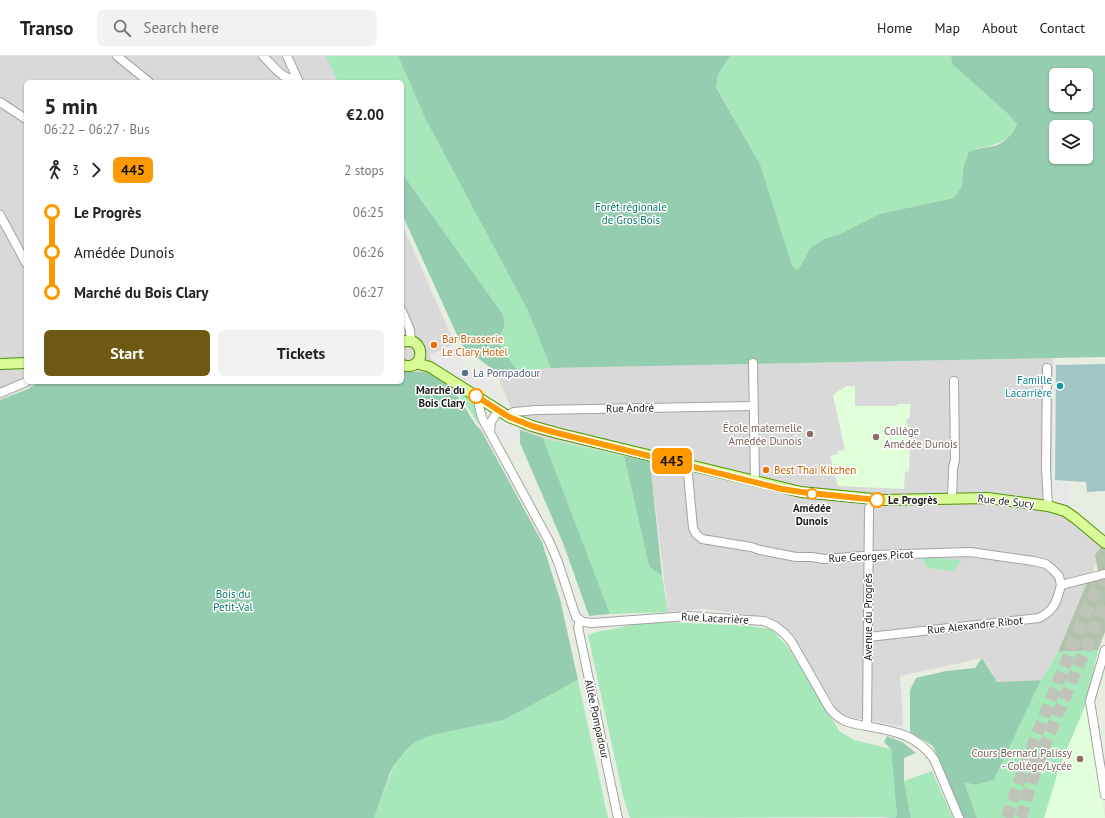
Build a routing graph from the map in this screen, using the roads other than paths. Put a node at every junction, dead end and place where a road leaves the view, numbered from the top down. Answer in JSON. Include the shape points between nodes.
{"nodes":[{"id":1,"x":117,"y":56,"type":"edge"},
{"id":2,"x":263,"y":56,"type":"edge"},
{"id":3,"x":287,"y":56,"type":"edge"},
{"id":4,"x":146,"y":80,"type":"edge"},
{"id":5,"x":298,"y":80,"type":"edge"},
{"id":6,"x":0,"y":102,"type":"edge"},
{"id":7,"x":24,"y":118,"type":"edge"},
{"id":8,"x":0,"y":215,"type":"edge"},
{"id":9,"x":2,"y":226,"type":"edge"},
{"id":10,"x":24,"y":260,"type":"edge"},
{"id":11,"x":404,"y":316,"type":"edge"},
{"id":12,"x":407,"y":341,"type":"edge"},
{"id":13,"x":418,"y":360,"type":"junction"},
{"id":14,"x":753,"y":363,"type":"dead end"},
{"id":15,"x":0,"y":364,"type":"edge"},
{"id":16,"x":24,"y":365,"type":"edge"},
{"id":17,"x":404,"y":365,"type":"edge"},
{"id":18,"x":1047,"y":368,"type":"dead end"},
{"id":19,"x":24,"y":381,"type":"edge"},
{"id":20,"x":954,"y":381,"type":"dead end"},
{"id":21,"x":0,"y":393,"type":"edge"},
{"id":22,"x":479,"y":398,"type":"junction"},
{"id":23,"x":753,"y":406,"type":"junction"},
{"id":24,"x":498,"y":411,"type":"junction"},
{"id":25,"x":509,"y":417,"type":"junction"},
{"id":26,"x":490,"y":432,"type":"junction"},
{"id":27,"x":688,"y":465,"type":"junction"},
{"id":28,"x":755,"y":482,"type":"junction"},
{"id":29,"x":952,"y":498,"type":"junction"},
{"id":30,"x":1048,"y":506,"type":"junction"},
{"id":31,"x":868,"y":508,"type":"dead end"},
{"id":32,"x":1105,"y":543,"type":"edge"},
{"id":33,"x":868,"y":555,"type":"junction"},
{"id":34,"x":1105,"y":574,"type":"edge"},
{"id":35,"x":1061,"y":584,"type":"junction"},
{"id":36,"x":580,"y":620,"type":"junction"},
{"id":37,"x":869,"y":637,"type":"junction"},
{"id":38,"x":1105,"y":650,"type":"edge"},
{"id":39,"x":1101,"y":679,"type":"edge"},
{"id":40,"x":867,"y":726,"type":"junction"},
{"id":41,"x":1105,"y":795,"type":"edge"},
{"id":42,"x":618,"y":818,"type":"edge"},
{"id":43,"x":959,"y":818,"type":"edge"}],
"edges":[{"from":1,"to":4,"type":"street"},
{"from":2,"to":5,"type":"street","via":[[286,78]]},
{"from":3,"to":5,"type":"street"},
{"from":6,"to":7,"type":"street"},
{"from":8,"to":9,"type":"street"},
{"from":9,"to":10,"type":"street"},
{"from":11,"to":12,"type":"street","via":[[410,330]]},
{"from":12,"to":13,"type":"main road","name":"Rue de Sucy","via":[[420,348]]},
{"from":13,"to":17,"type":"main road","via":[[411,366]]},
{"from":13,"to":22,"type":"main road","name":"Rue de Sucy"},
{"from":14,"to":23,"type":"street"},
{"from":15,"to":16,"type":"main road"},
{"from":18,"to":30,"type":"street"},
{"from":19,"to":21,"type":"street"},
{"from":20,"to":29,"type":"street","via":[[956,460],[953,468]]},
{"from":22,"to":24,"type":"main road","name":"Rue de Sucy"},
{"from":22,"to":26,"type":"street","via":[[482,418]]},
{"from":23,"to":25,"type":"street","name":"Rue André","via":[[536,410],[514,412]]},
{"from":23,"to":28,"type":"street"},
{"from":24,"to":25,"type":"main road","name":"Rue de Sucy"},
{"from":24,"to":26,"type":"street","via":[[491,422]]},
{"from":25,"to":27,"type":"main road","name":"Rue de Sucy","via":[[557,433]]},
{"from":26,"to":36,"type":"street","via":[[549,541],[565,580],[574,613]]},
{"from":27,"to":28,"type":"main road","name":"Rue de Sucy"},
{"from":27,"to":33,"type":"street","name":"Rue Georges Picot","via":[[693,528],[702,539],[796,557],[824,559]]},
{"from":28,"to":29,"type":"main road","name":"Rue de Sucy","via":[[835,496],[870,496],[895,500]]},
{"from":29,"to":30,"type":"main road","name":"Rue de Sucy","via":[[988,498]]},
{"from":30,"to":32,"type":"main road","name":"Rue de Sucy","via":[[1065,511]]},
{"from":31,"to":33,"type":"street","name":"Avenue du Progrès"},
{"from":33,"to":35,"type":"street","name":"Rue Georges Picot","via":[[970,552],[1033,561],[1046,564],[1059,576]]},
{"from":33,"to":37,"type":"street","name":"Avenue du Progrès"},
{"from":34,"to":35,"type":"street"},
{"from":35,"to":37,"type":"street","name":"Rue Alexandre Ribot","via":[[1058,600],[1047,614],[1039,618]]},
{"from":36,"to":40,"type":"street","name":"Rue Lacarrière","via":[[592,623],[688,616],[764,621],[788,637],[836,717],[845,722]]},
{"from":36,"to":42,"type":"street","name":"Allée Pompadour","via":[[578,627]]},
{"from":37,"to":40,"type":"street","name":"Avenue du Progrès"},
{"from":38,"to":39,"type":"street"},
{"from":39,"to":41,"type":"street","via":[[1090,701]]},
{"from":40,"to":43,"type":"street","name":"Rue Lacarrière","via":[[906,735],[928,751],[934,759]]}]}
